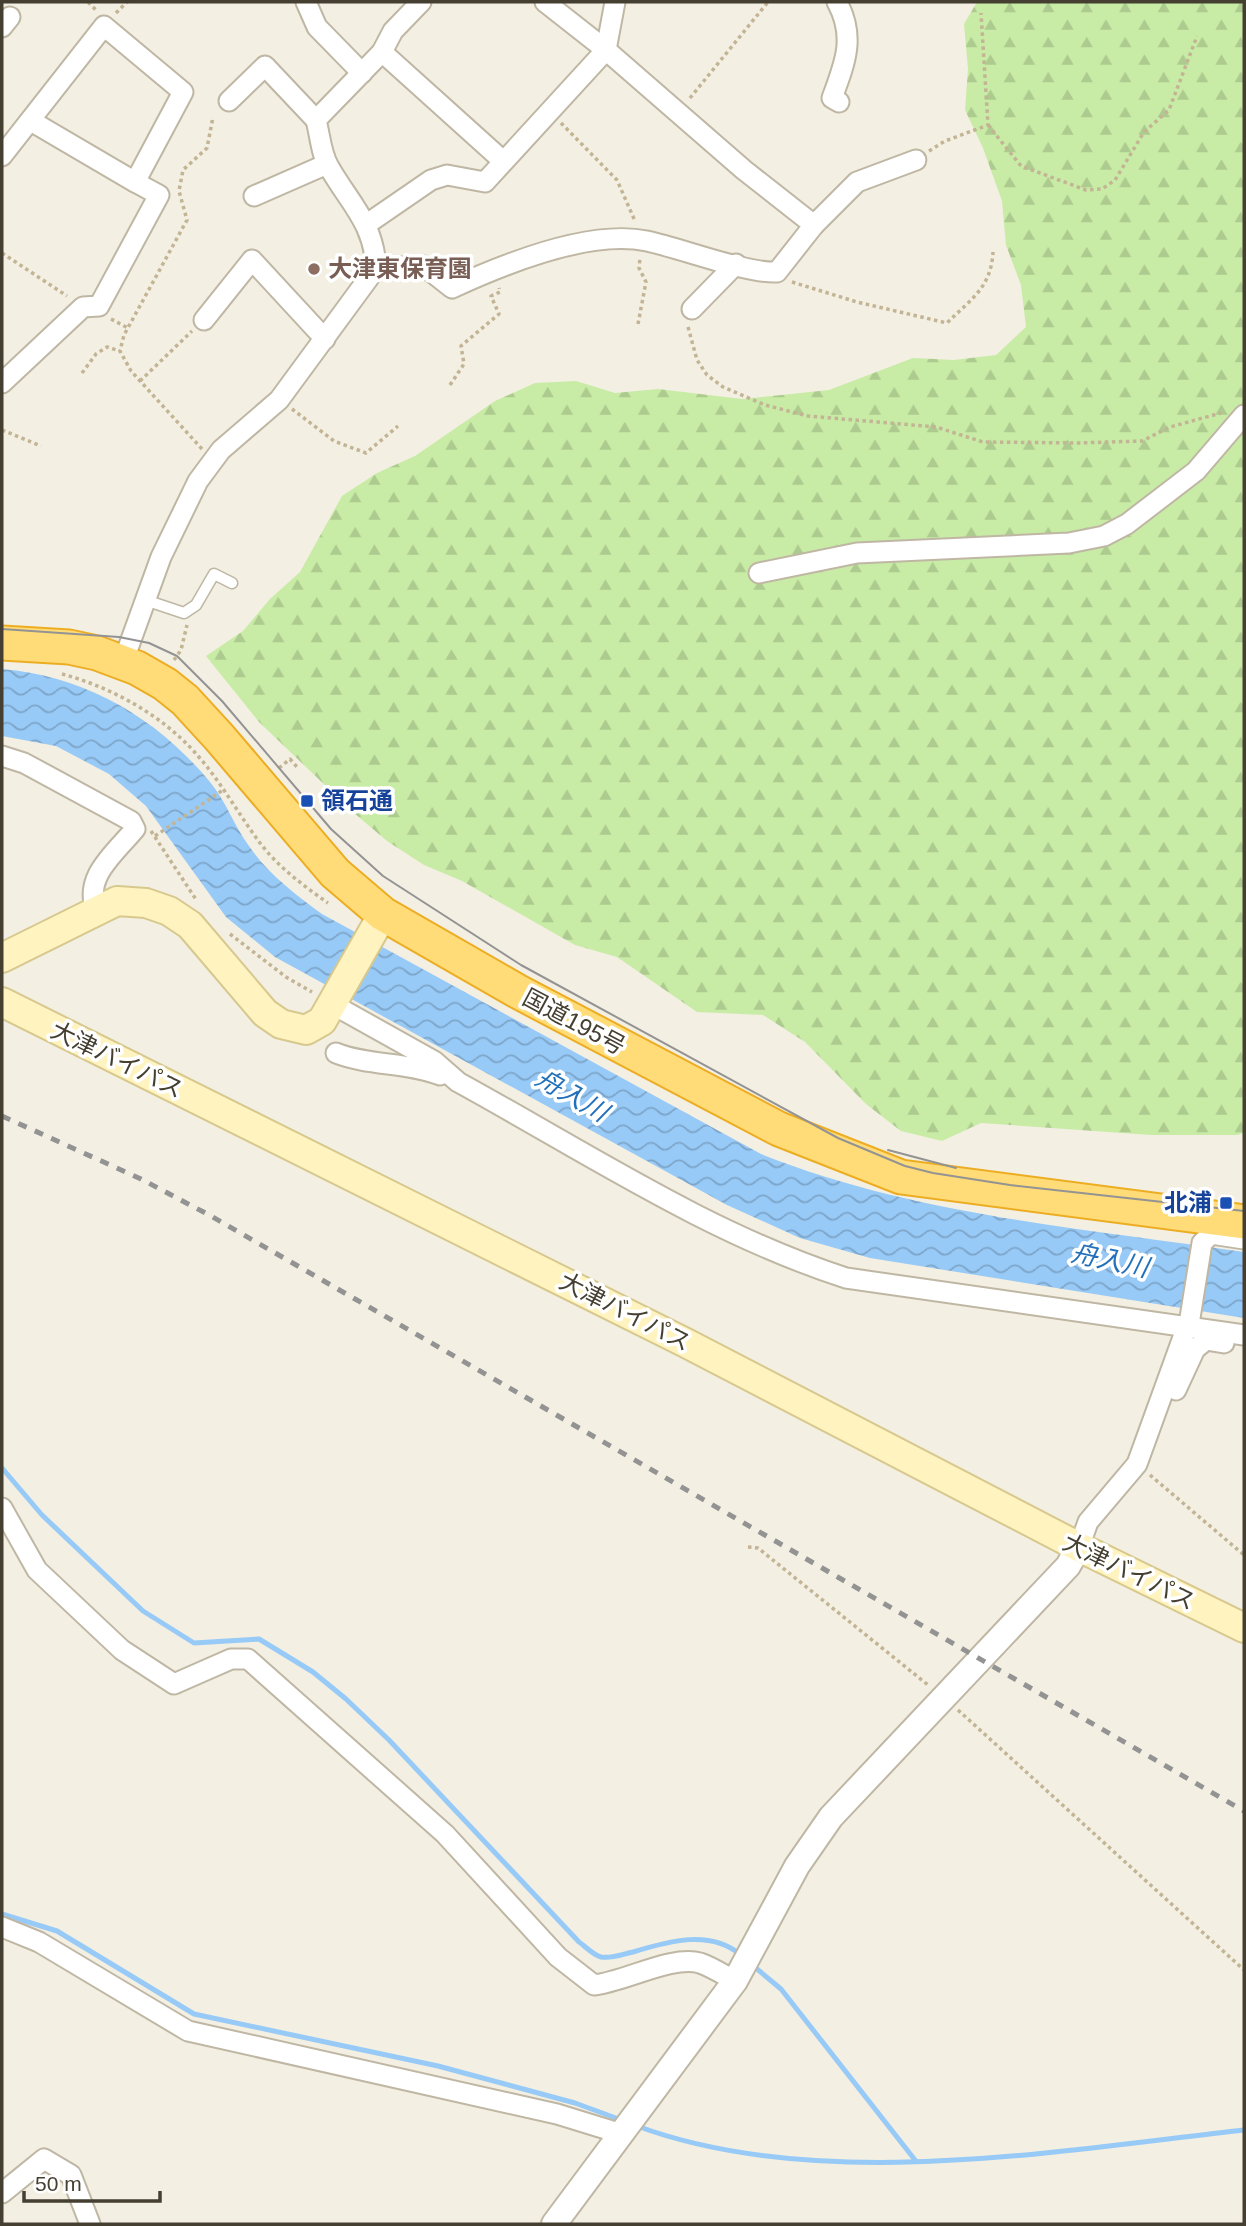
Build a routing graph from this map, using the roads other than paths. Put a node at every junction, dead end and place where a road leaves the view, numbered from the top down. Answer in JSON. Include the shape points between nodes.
{"nodes":[{"id":1,"x":306,"y":2,"type":"edge"},
{"id":2,"x":421,"y":2,"type":"edge"},
{"id":3,"x":545,"y":2,"type":"edge"},
{"id":4,"x":615,"y":2,"type":"edge"},
{"id":5,"x":837,"y":2,"type":"edge"},
{"id":6,"x":606,"y":50,"type":"junction"},
{"id":7,"x":382,"y":52,"type":"junction"},
{"id":8,"x":362,"y":73,"type":"junction"},
{"id":9,"x":229,"y":101,"type":"dead end"},
{"id":10,"x":839,"y":102,"type":"dead end"},
{"id":11,"x":316,"y":120,"type":"junction"},
{"id":12,"x":31,"y":121,"type":"junction"},
{"id":13,"x":2,"y":156,"type":"edge"},
{"id":14,"x":916,"y":160,"type":"road end"},
{"id":15,"x":503,"y":161,"type":"junction"},
{"id":16,"x":327,"y":164,"type":"junction"},
{"id":17,"x":135,"y":182,"type":"junction"},
{"id":18,"x":254,"y":196,"type":"dead end"},
{"id":19,"x":367,"y":224,"type":"junction"},
{"id":20,"x":814,"y":225,"type":"junction"},
{"id":21,"x":736,"y":264,"type":"junction"},
{"id":22,"x":376,"y":268,"type":"junction"},
{"id":23,"x":692,"y":309,"type":"road end"},
{"id":24,"x":204,"y":320,"type":"road end"},
{"id":25,"x":325,"y":339,"type":"junction"},
{"id":26,"x":2,"y":383,"type":"edge"},
{"id":27,"x":1244,"y":415,"type":"edge"},
{"id":28,"x":759,"y":573,"type":"dead end"},
{"id":29,"x":232,"y":583,"type":"dead end"},
{"id":30,"x":145,"y":600,"type":"junction"},
{"id":31,"x":2,"y":643,"type":"edge"},
{"id":32,"x":123,"y":662,"type":"junction"},
{"id":33,"x":2,"y":756,"type":"edge"},
{"id":34,"x":97,"y":912,"type":"junction"},
{"id":35,"x":376,"y":926,"type":"junction"},
{"id":36,"x":2,"y":958,"type":"edge"},
{"id":37,"x":333,"y":1001,"type":"junction"},
{"id":38,"x":2,"y":1002,"type":"edge"},
{"id":39,"x":336,"y":1053,"type":"dead end"},
{"id":40,"x":457,"y":1082,"type":"junction"},
{"id":41,"x":1244,"y":1222,"type":"edge"},
{"id":42,"x":1244,"y":1239,"type":"edge"},
{"id":43,"x":1203,"y":1241,"type":"junction"},
{"id":44,"x":1244,"y":1245,"type":"edge"},
{"id":45,"x":1188,"y":1322,"type":"junction"},
{"id":46,"x":1244,"y":1335,"type":"edge"},
{"id":47,"x":1244,"y":1346,"type":"edge"},
{"id":48,"x":1138,"y":1460,"type":"junction"},
{"id":49,"x":2,"y":1508,"type":"edge"},
{"id":50,"x":1079,"y":1547,"type":"junction"},
{"id":51,"x":1244,"y":1629,"type":"edge"},
{"id":52,"x":2,"y":1927,"type":"edge"},
{"id":53,"x":735,"y":1981,"type":"junction"},
{"id":54,"x":622,"y":2134,"type":"junction"},
{"id":55,"x":2,"y":2193,"type":"edge"},
{"id":56,"x":90,"y":2224,"type":"edge"},
{"id":57,"x":554,"y":2224,"type":"edge"}],
"edges":[{"from":1,"to":8,"type":"street","via":[[317,27]]},
{"from":2,"to":7,"type":"street","via":[[393,31]]},
{"from":3,"to":6,"type":"street"},
{"from":4,"to":6,"type":"street"},
{"from":5,"to":10,"type":"street","via":[[849,37],[848,56],[832,98]]},
{"from":6,"to":15,"type":"street"},
{"from":6,"to":20,"type":"street"},
{"from":7,"to":8,"type":"street"},
{"from":7,"to":15,"type":"street"},
{"from":8,"to":11,"type":"street"},
{"from":9,"to":11,"type":"street","via":[[265,66]]},
{"from":11,"to":16,"type":"street"},
{"from":12,"to":13,"type":"street"},
{"from":12,"to":17,"type":"street"},
{"from":12,"to":17,"type":"street","via":[[104,26],[183,92]]},
{"from":14,"to":20,"type":"street","via":[[857,182]]},
{"from":15,"to":19,"type":"street","via":[[485,182],[447,175],[431,180]]},
{"from":16,"to":18,"type":"street"},
{"from":16,"to":19,"type":"street"},
{"from":17,"to":26,"type":"street","via":[[159,195],[99,306],[83,307]]},
{"from":19,"to":22,"type":"street","via":[[375,245]]},
{"from":20,"to":21,"type":"street","via":[[777,272]]},
{"from":21,"to":22,"type":"street","via":[[644,240],[580,244],[492,270],[452,288],[425,266]]},
{"from":21,"to":23,"type":"street"},
{"from":22,"to":25,"type":"street"},
{"from":24,"to":25,"type":"street","via":[[252,260]]},
{"from":25,"to":30,"type":"street","via":[[279,400],[213,460],[198,481]]},
{"from":27,"to":28,"type":"street","via":[[1196,471],[1104,536],[1069,543],[857,553]]},
{"from":29,"to":30,"type":"lane","via":[[214,573],[196,604],[184,613]]},
{"from":30,"to":32,"type":"street"},
{"from":31,"to":32,"type":"highway","name":"国道195号","via":[[69,647]]},
{"from":32,"to":35,"type":"highway","name":"国道195号","via":[[185,700]]},
{"from":33,"to":34,"type":"street","via":[[24,763],[131,821],[135,829],[92,881],[91,898]]},
{"from":34,"to":36,"type":"main road"},
{"from":34,"to":37,"type":"main road","via":[[117,901],[146,903],[169,911],[190,925],[265,1013],[281,1024],[306,1030],[322,1021]]},
{"from":35,"to":37,"type":"main road"},
{"from":35,"to":41,"type":"highway","name":"国道195号","via":[[517,991],[719,1099],[870,1166],[929,1182]]},
{"from":37,"to":40,"type":"street","via":[[434,1061]]},
{"from":38,"to":50,"type":"main road","name":"大津バイパス","via":[[684,1342]]},
{"from":39,"to":40,"type":"street","via":[[422,1068]]},
{"from":40,"to":45,"type":"street","via":[[727,1231],[846,1278]]},
{"from":42,"to":43,"type":"street","via":[[1211,1234]]},
{"from":43,"to":44,"type":"street"},
{"from":43,"to":45,"type":"street"},
{"from":45,"to":46,"type":"street"},
{"from":45,"to":48,"type":"street"},
{"from":47,"to":48,"type":"street","via":[[1206,1340],[1195,1349]]},
{"from":48,"to":50,"type":"street","via":[[1088,1522]]},
{"from":49,"to":53,"type":"street","via":[[37,1570],[122,1650],[174,1684],[231,1659],[248,1659],[444,1834],[558,1958],[593,1985],[615,1983],[672,1963],[699,1962]]},
{"from":50,"to":51,"type":"main road","name":"大津バイパス"},
{"from":50,"to":53,"type":"street","via":[[1068,1566],[831,1817],[797,1866]]},
{"from":52,"to":54,"type":"street","via":[[39,1942],[188,2031],[557,2114]]},
{"from":53,"to":54,"type":"street"},
{"from":54,"to":57,"type":"street"},
{"from":55,"to":56,"type":"street","via":[[44,2159],[71,2175]]}]}
